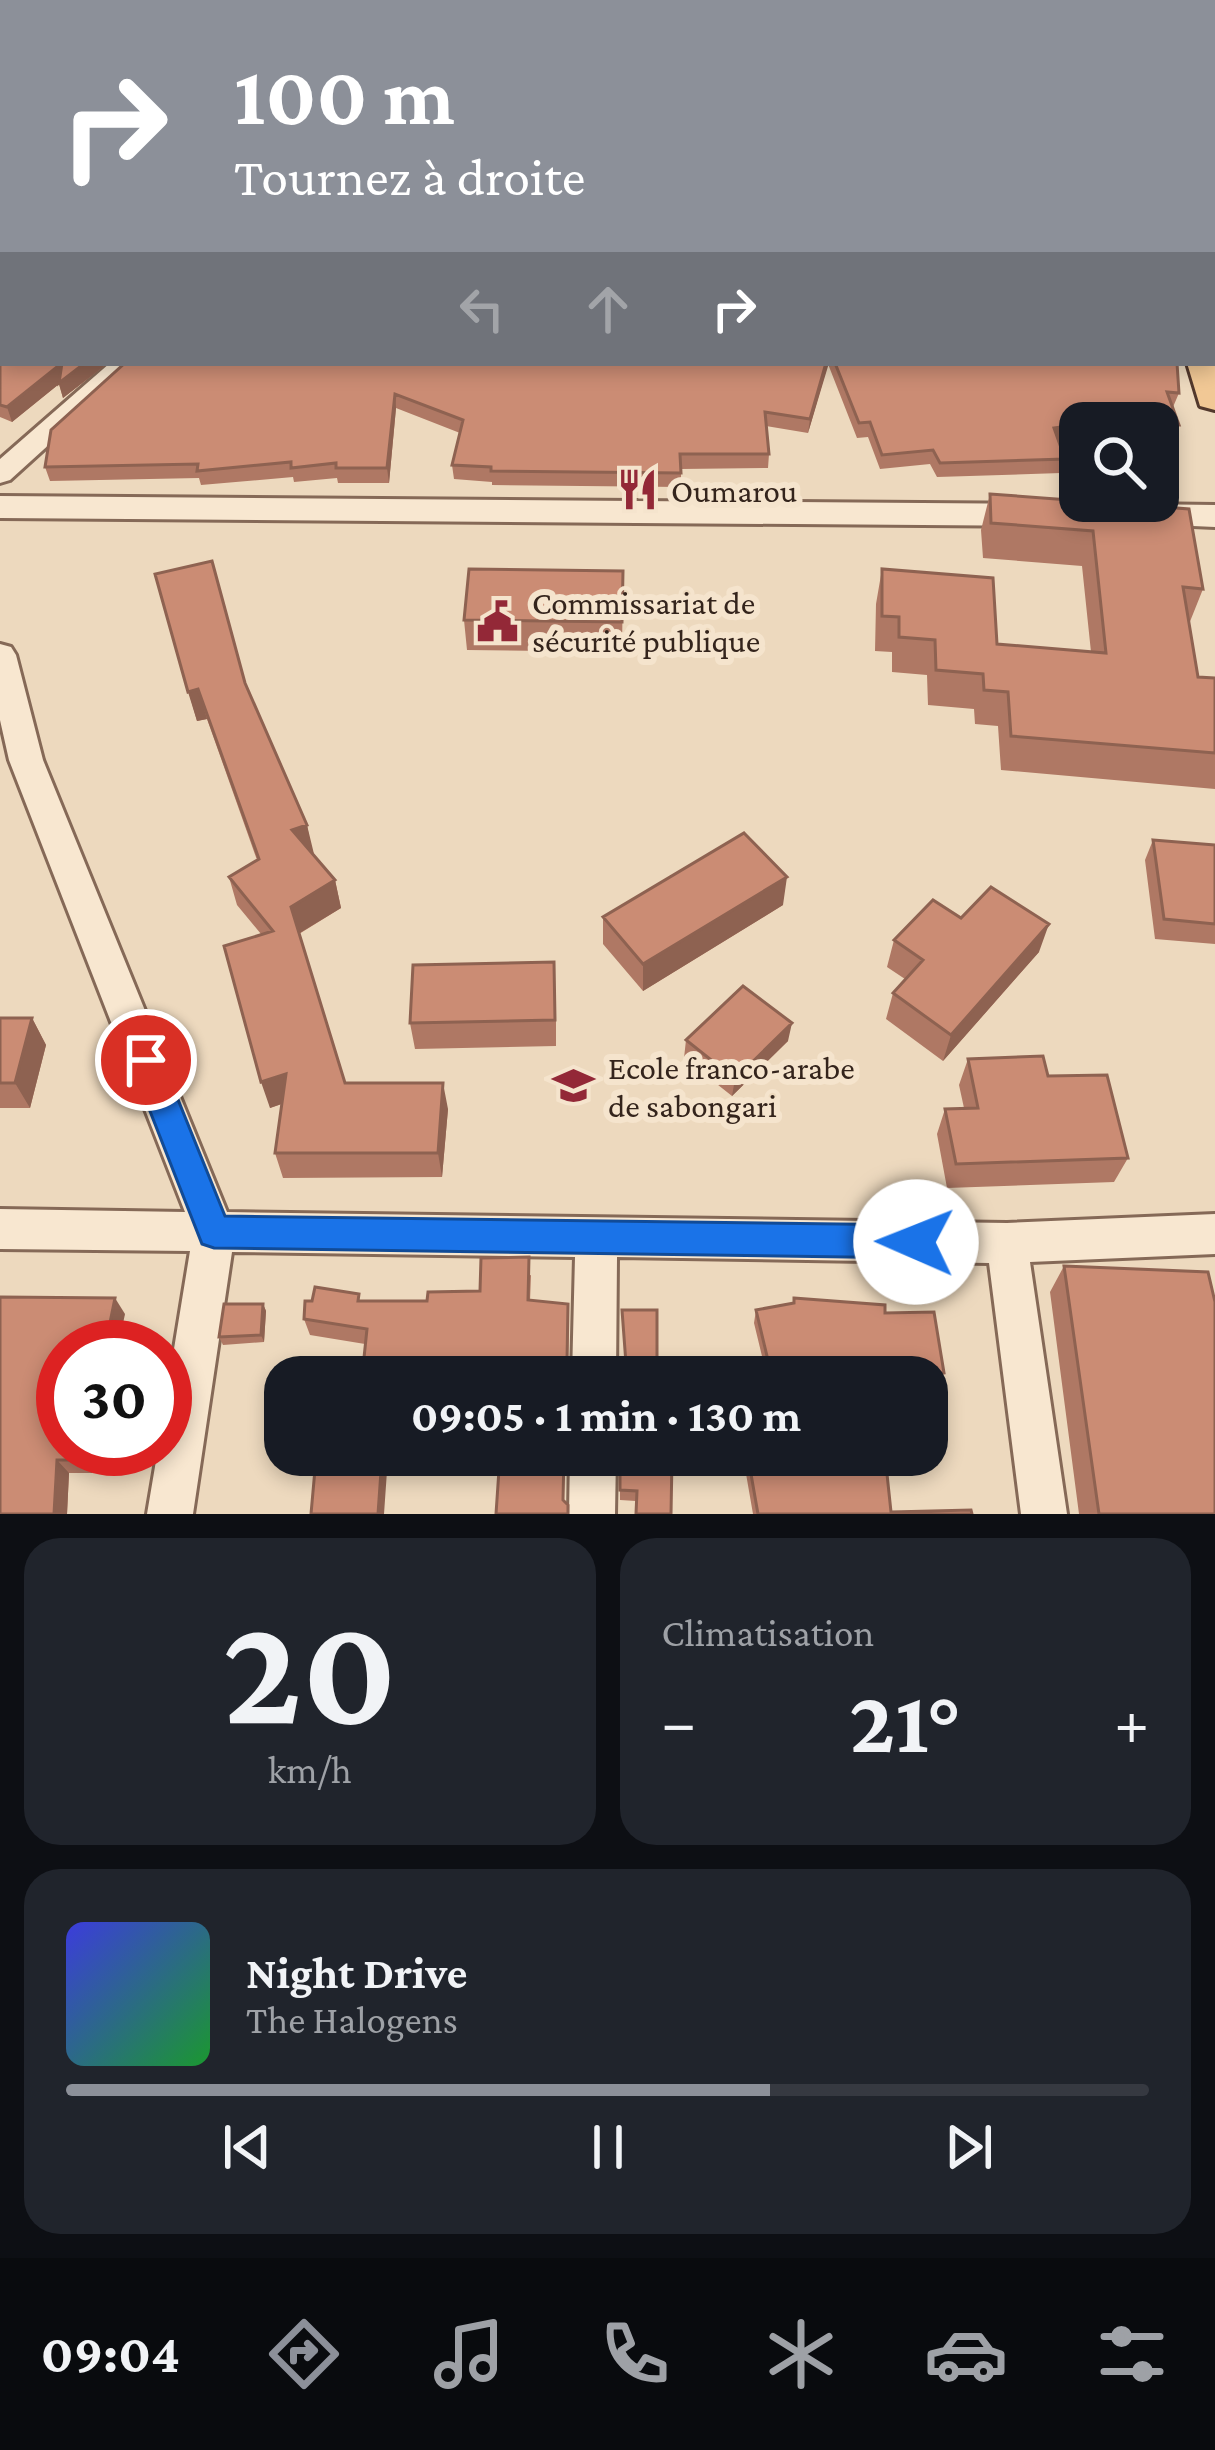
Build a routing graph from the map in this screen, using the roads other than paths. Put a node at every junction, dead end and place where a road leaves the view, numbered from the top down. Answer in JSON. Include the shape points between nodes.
{"nodes":[{"id":1,"x":0,"y":0,"type":"edge"},
{"id":2,"x":80,"y":0,"type":"edge"},
{"id":3,"x":123,"y":366,"type":"edge"},
{"id":4,"x":1208,"y":366,"type":"edge"},
{"id":5,"x":1215,"y":397,"type":"edge"},
{"id":6,"x":0,"y":474,"type":"edge"},
{"id":7,"x":0,"y":507,"type":"edge"},
{"id":8,"x":1215,"y":516,"type":"edge"},
{"id":9,"x":0,"y":655,"type":"edge"},
{"id":10,"x":0,"y":1229,"type":"edge"},
{"id":11,"x":214,"y":1232,"type":"junction"},
{"id":12,"x":1215,"y":1234,"type":"edge"},
{"id":13,"x":596,"y":1238,"type":"junction"},
{"id":14,"x":1007,"y":1243,"type":"junction"},
{"id":15,"x":594,"y":1356,"type":"edge"},
{"id":16,"x":593,"y":1476,"type":"edge"},
{"id":17,"x":170,"y":1514,"type":"edge"},
{"id":18,"x":592,"y":1514,"type":"edge"},
{"id":19,"x":1044,"y":1514,"type":"edge"}],
"edges":[{"from":1,"to":2,"type":"street"},
{"from":3,"to":6,"type":"street"},
{"from":4,"to":5,"type":"main road"},
{"from":7,"to":8,"type":"street"},
{"from":9,"to":11,"type":"street","via":[[26,760]]},
{"from":10,"to":11,"type":"street"},
{"from":11,"to":13,"type":"street"},
{"from":11,"to":17,"type":"street"},
{"from":12,"to":14,"type":"street"},
{"from":13,"to":14,"type":"street"},
{"from":13,"to":15,"type":"street"},
{"from":14,"to":19,"type":"street"},
{"from":16,"to":18,"type":"street"}]}
